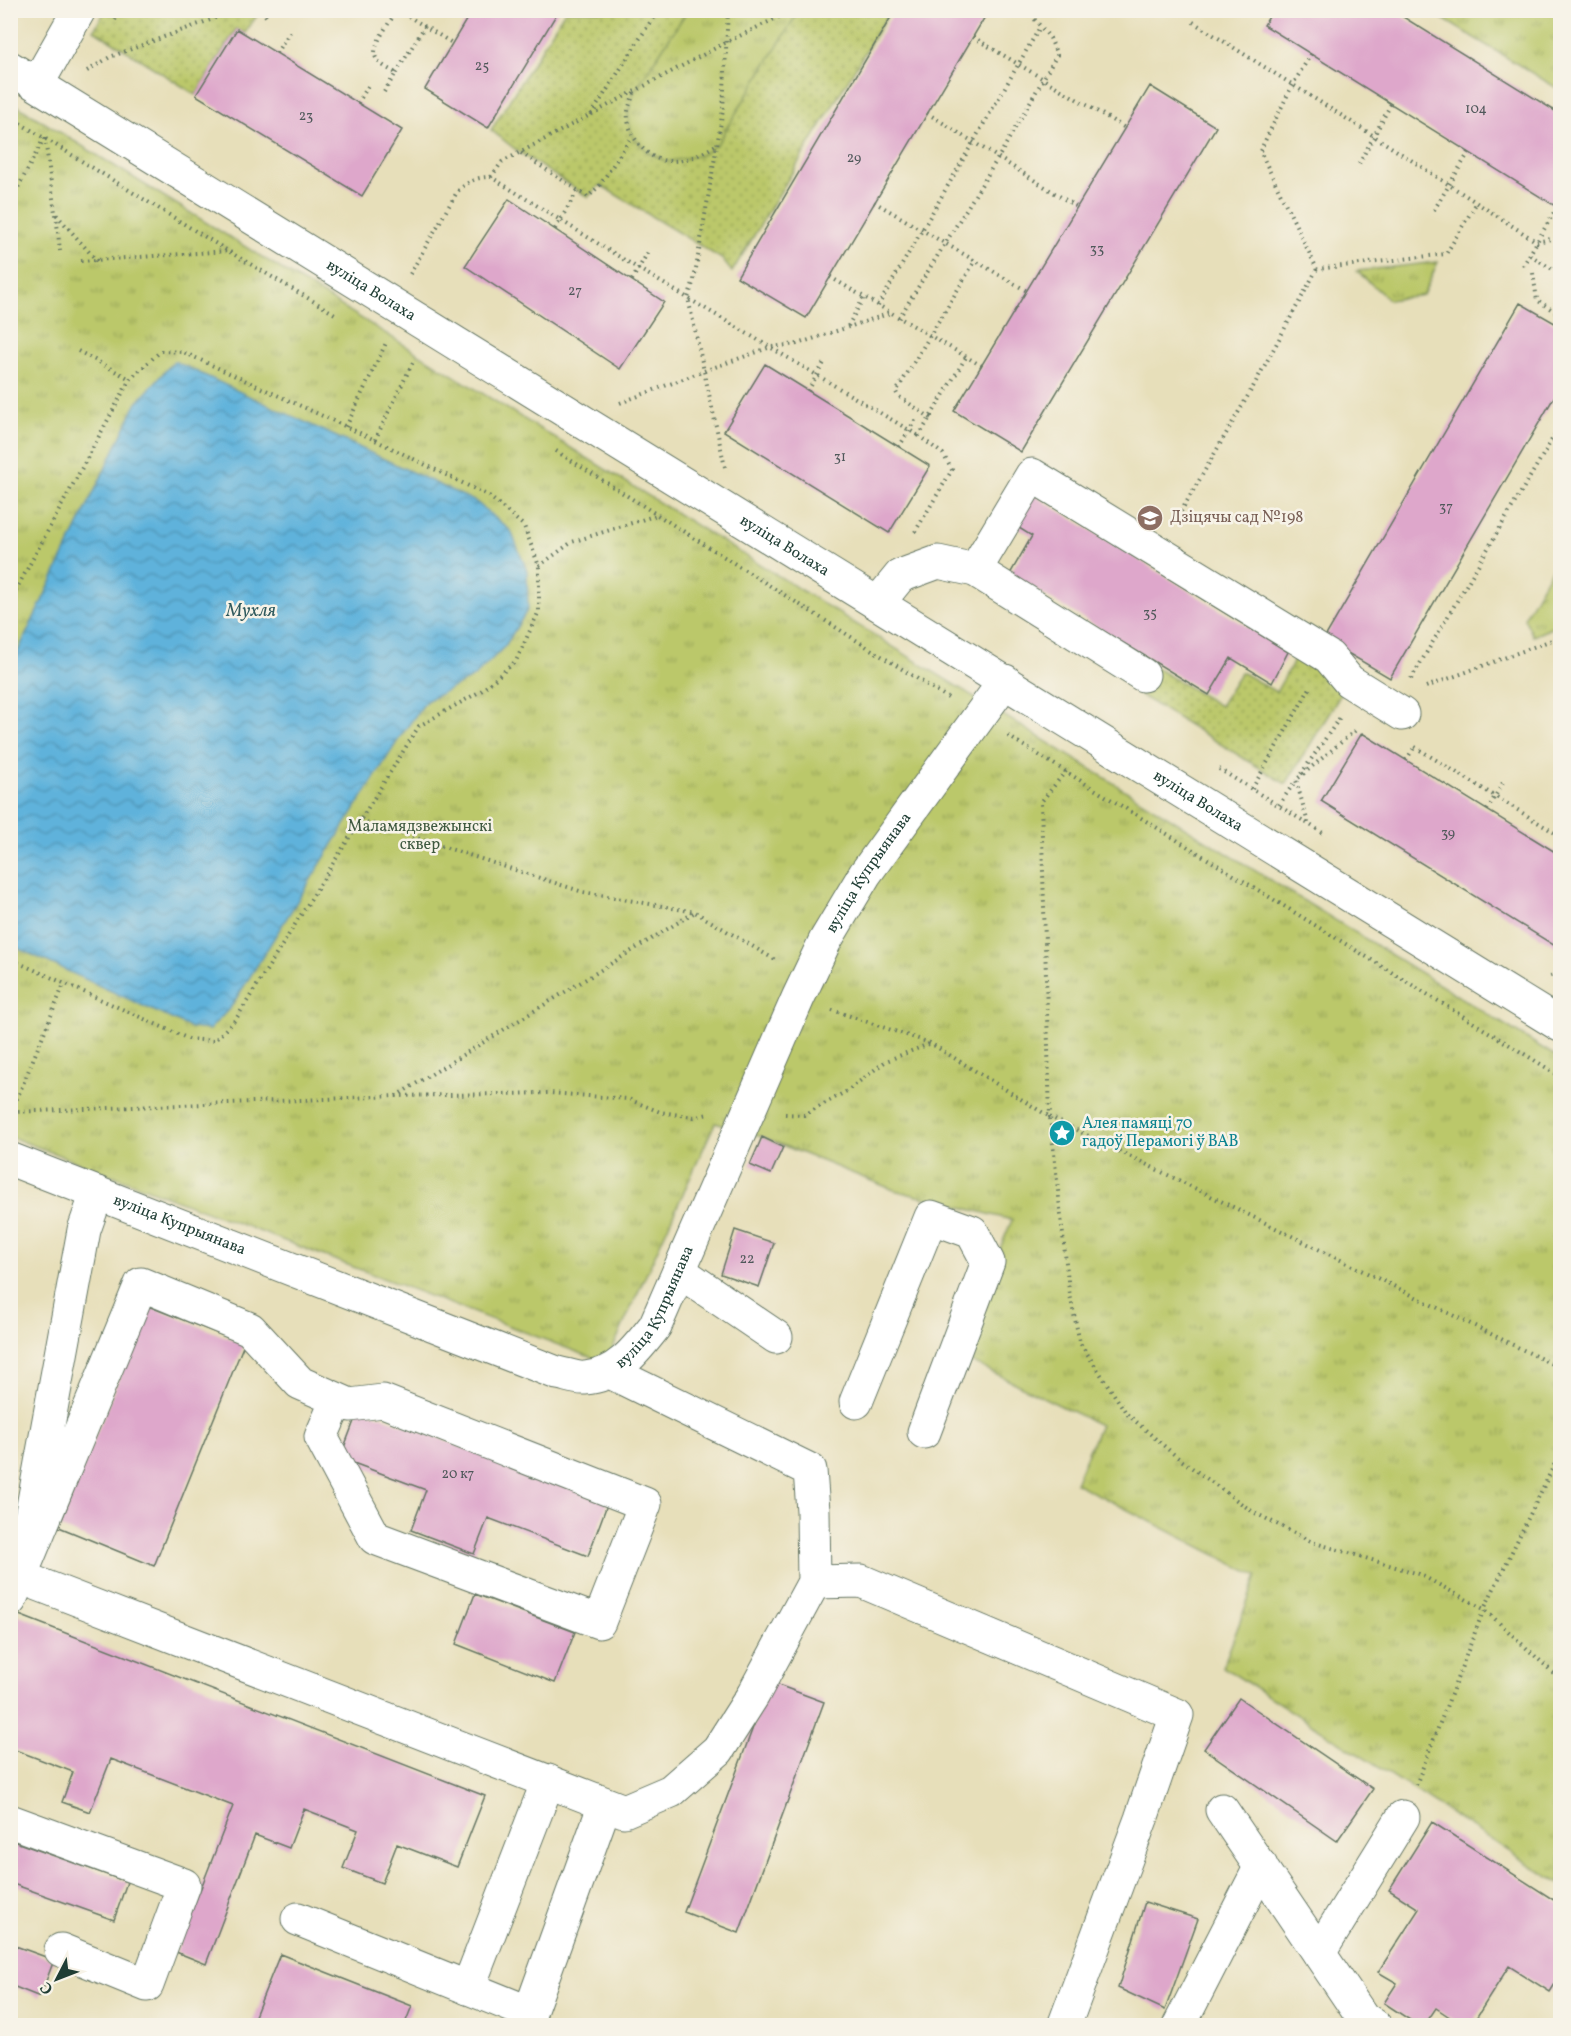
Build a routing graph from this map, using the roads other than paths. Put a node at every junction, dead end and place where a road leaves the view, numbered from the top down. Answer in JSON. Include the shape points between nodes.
{"nodes":[{"id":1,"x":80,"y":10,"type":"edge"},
{"id":2,"x":24,"y":76,"type":"edge"},
{"id":3,"x":975,"y":570,"type":"junction"},
{"id":4,"x":878,"y":603,"type":"junction"},
{"id":5,"x":1143,"y":675,"type":"dead end"},
{"id":6,"x":1005,"y":681,"type":"junction"},
{"id":7,"x":1402,"y":713,"type":"road end"},
{"id":8,"x":1560,"y":1025,"type":"edge"},
{"id":9,"x":10,"y":1159,"type":"edge"},
{"id":10,"x":97,"y":1193,"type":"junction"},
{"id":11,"x":679,"y":1271,"type":"junction"},
{"id":12,"x":776,"y":1337,"type":"dead end"},
{"id":13,"x":610,"y":1372,"type":"junction"},
{"id":14,"x":337,"y":1400,"type":"junction"},
{"id":15,"x":856,"y":1402,"type":"dead end"},
{"id":16,"x":924,"y":1432,"type":"dead end"},
{"id":17,"x":814,"y":1582,"type":"junction"},
{"id":18,"x":15,"y":1588,"type":"edge"},
{"id":19,"x":548,"y":1781,"type":"junction"},
{"id":20,"x":605,"y":1804,"type":"junction"},
{"id":21,"x":1409,"y":1804,"type":"road end"},
{"id":22,"x":1222,"y":1810,"type":"dead end"},
{"id":23,"x":10,"y":1821,"type":"edge"},
{"id":24,"x":1261,"y":1866,"type":"junction"},
{"id":25,"x":298,"y":1919,"type":"dead end"},
{"id":26,"x":61,"y":1950,"type":"dead end"},
{"id":27,"x":1319,"y":1953,"type":"junction"},
{"id":28,"x":468,"y":1988,"type":"junction"},
{"id":29,"x":527,"y":2019,"type":"edge"},
{"id":30,"x":1064,"y":2025,"type":"edge"},
{"id":31,"x":1179,"y":2025,"type":"edge"},
{"id":32,"x":1375,"y":2025,"type":"edge"}],
"edges":[{"from":1,"to":2,"type":"street"},
{"from":2,"to":4,"type":"street","name":"вуліца Волаха"},
{"from":3,"to":4,"type":"street","via":[[938,562],[900,576]]},
{"from":3,"to":5,"type":"street"},
{"from":3,"to":7,"type":"street","via":[[1032,475],[1329,657],[1349,681]]},
{"from":4,"to":6,"type":"street","name":"вуліца Волаха"},
{"from":6,"to":8,"type":"street","name":"вуліца Волаха"},
{"from":6,"to":11,"type":"street","name":"вуліца Купрыянава","via":[[865,874],[825,940]]},
{"from":9,"to":10,"type":"street","name":"вуліца Купрыянава"},
{"from":10,"to":13,"type":"street","name":"вуліца Купрыянава","via":[[557,1372],[584,1379]]},
{"from":10,"to":18,"type":"street","via":[[84,1230]]},
{"from":11,"to":12,"type":"street"},
{"from":11,"to":13,"type":"street","name":"вуліца Купрыянава","via":[[655,1326],[634,1354]]},
{"from":13,"to":17,"type":"street","via":[[810,1470]]},
{"from":14,"to":14,"type":"street","via":[[350,1406],[383,1401],[645,1504],[599,1622],[375,1538],[321,1437]]},
{"from":14,"to":18,"type":"street","via":[[300,1383],[250,1329],[141,1284]]},
{"from":15,"to":16,"type":"street","via":[[931,1217],[972,1232],[988,1262]]},
{"from":17,"to":20,"type":"street","via":[[753,1695],[718,1750],[670,1791],[624,1811]]},
{"from":17,"to":30,"type":"street","via":[[861,1581],[1177,1714]]},
{"from":18,"to":19,"type":"street"},
{"from":19,"to":20,"type":"street"},
{"from":19,"to":28,"type":"street"},
{"from":20,"to":29,"type":"street"},
{"from":21,"to":27,"type":"street"},
{"from":22,"to":24,"type":"street"},
{"from":23,"to":26,"type":"street","via":[[184,1885],[147,1985]]},
{"from":24,"to":27,"type":"street"},
{"from":24,"to":31,"type":"street"},
{"from":25,"to":28,"type":"street"},
{"from":27,"to":32,"type":"street","via":[[1363,2018]]},
{"from":28,"to":29,"type":"street"}]}
